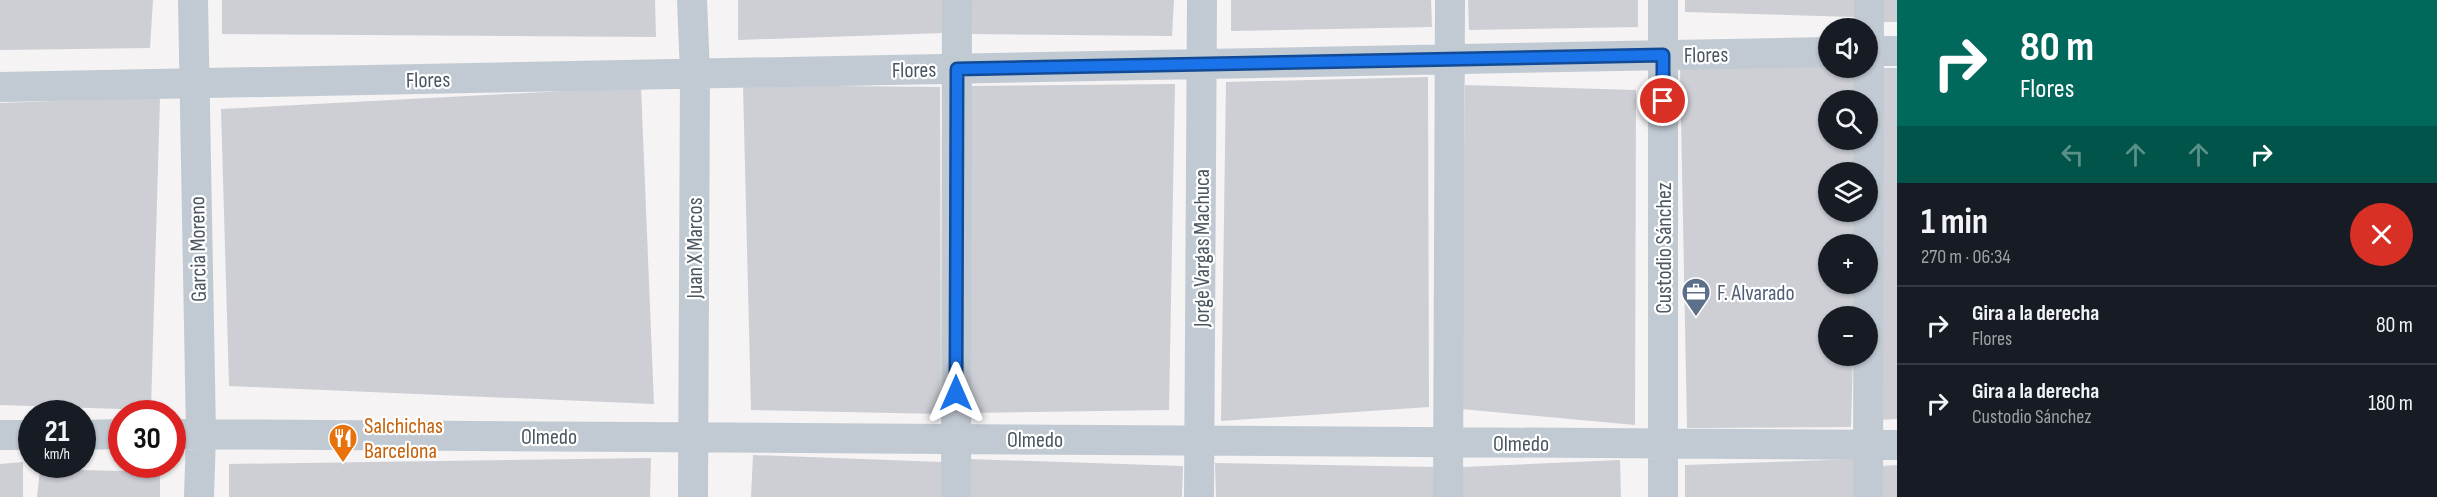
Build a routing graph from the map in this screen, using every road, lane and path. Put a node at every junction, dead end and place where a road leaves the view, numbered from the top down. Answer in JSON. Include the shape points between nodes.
{"nodes":[{"id":1,"x":193,"y":0,"type":"edge"},
{"id":2,"x":692,"y":0,"type":"edge"},
{"id":3,"x":957,"y":0,"type":"edge"},
{"id":4,"x":1202,"y":0,"type":"edge"},
{"id":5,"x":1450,"y":0,"type":"edge"},
{"id":6,"x":1663,"y":0,"type":"edge"},
{"id":7,"x":1869,"y":0,"type":"edge"},
{"id":8,"x":1872,"y":18,"type":"edge"},
{"id":9,"x":1878,"y":51,"type":"edge"},
{"id":10,"x":1818,"y":52,"type":"edge"},
{"id":11,"x":1663,"y":55,"type":"junction"},
{"id":12,"x":1449,"y":59,"type":"junction"},
{"id":13,"x":1202,"y":64,"type":"junction"},
{"id":14,"x":957,"y":69,"type":"junction"},
{"id":15,"x":695,"y":73,"type":"junction"},
{"id":16,"x":193,"y":83,"type":"junction"},
{"id":17,"x":0,"y":87,"type":"edge"},
{"id":18,"x":187,"y":434,"type":"edge"},
{"id":19,"x":0,"y":435,"type":"edge"},
{"id":20,"x":18,"y":435,"type":"edge"},
{"id":21,"x":693,"y":437,"type":"junction"},
{"id":22,"x":956,"y":439,"type":"junction"},
{"id":23,"x":1200,"y":441,"type":"junction"},
{"id":24,"x":1448,"y":442,"type":"junction"},
{"id":25,"x":1663,"y":444,"type":"junction"},
{"id":26,"x":1883,"y":445,"type":"edge"},
{"id":27,"x":200,"y":497,"type":"edge"},
{"id":28,"x":693,"y":497,"type":"edge"},
{"id":29,"x":956,"y":497,"type":"edge"},
{"id":30,"x":1199,"y":497,"type":"edge"},
{"id":31,"x":1448,"y":497,"type":"edge"},
{"id":32,"x":1663,"y":497,"type":"edge"},
{"id":33,"x":1868,"y":497,"type":"edge"}],
"edges":[{"from":1,"to":16,"type":"street","name":"Garcia Moreno"},
{"from":2,"to":15,"type":"street","name":"Juan X Marcos"},
{"from":3,"to":14,"type":"street"},
{"from":4,"to":13,"type":"street","name":"Jorge Vargas Machuca"},
{"from":5,"to":12,"type":"street"},
{"from":6,"to":11,"type":"street","name":"Custodio Sánchez"},
{"from":7,"to":8,"type":"street"},
{"from":9,"to":26,"type":"street"},
{"from":10,"to":11,"type":"street","name":"Flores"},
{"from":11,"to":12,"type":"street","name":"Flores"},
{"from":11,"to":25,"type":"street","name":"Custodio Sánchez"},
{"from":12,"to":13,"type":"street","name":"Flores"},
{"from":12,"to":24,"type":"street"},
{"from":13,"to":14,"type":"street","name":"Flores"},
{"from":13,"to":23,"type":"street","name":"Jorge Vargas Machuca"},
{"from":14,"to":15,"type":"street","name":"Flores"},
{"from":14,"to":22,"type":"street"},
{"from":15,"to":16,"type":"street","name":"Flores"},
{"from":15,"to":21,"type":"street","name":"Juan X Marcos"},
{"from":16,"to":17,"type":"street","name":"Flores"},
{"from":16,"to":18,"type":"street","name":"Garcia Moreno"},
{"from":18,"to":21,"type":"street","name":"Olmedo"},
{"from":18,"to":27,"type":"street","name":"Garcia Moreno"},
{"from":19,"to":20,"type":"street"},
{"from":21,"to":22,"type":"street","name":"Olmedo"},
{"from":21,"to":28,"type":"street","name":"Juan X Marcos"},
{"from":22,"to":23,"type":"street","name":"Olmedo"},
{"from":22,"to":29,"type":"street"},
{"from":23,"to":24,"type":"street","name":"Olmedo"},
{"from":23,"to":30,"type":"street","name":"Jorge Vargas Machuca"},
{"from":24,"to":25,"type":"street","name":"Olmedo"},
{"from":24,"to":31,"type":"street"},
{"from":25,"to":26,"type":"street","name":"Olmedo"},
{"from":25,"to":32,"type":"street","name":"Custodio Sánchez"},
{"from":26,"to":33,"type":"street"}]}
